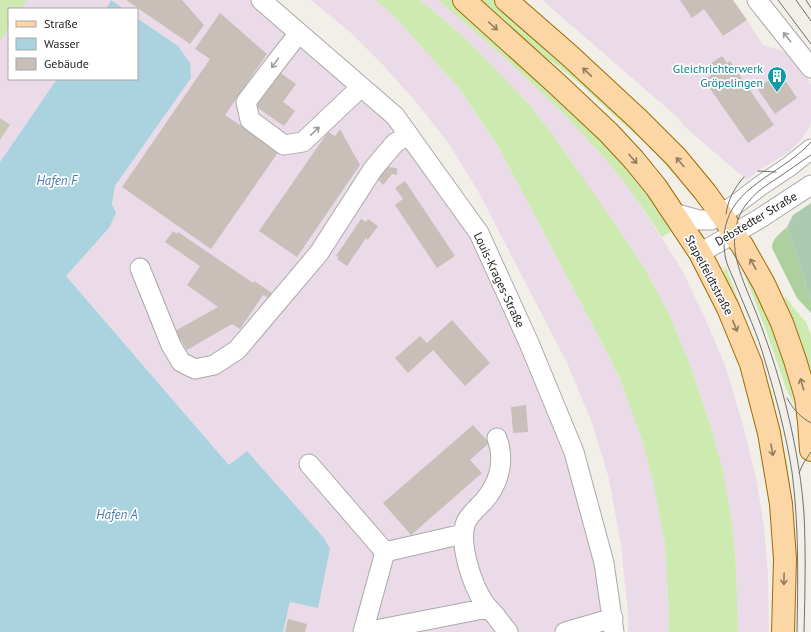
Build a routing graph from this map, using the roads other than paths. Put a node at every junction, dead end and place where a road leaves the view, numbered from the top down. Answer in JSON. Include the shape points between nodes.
{"nodes":[{"id":1,"x":261,"y":0,"type":"edge"},
{"id":2,"x":464,"y":0,"type":"edge"},
{"id":3,"x":506,"y":0,"type":"edge"},
{"id":4,"x":757,"y":0,"type":"edge"},
{"id":5,"x":299,"y":33,"type":"junction"},
{"id":6,"x":811,"y":68,"type":"edge"},
{"id":7,"x":361,"y":87,"type":"junction"},
{"id":8,"x":409,"y":136,"type":"junction"},
{"id":9,"x":811,"y":150,"type":"edge"},
{"id":10,"x":811,"y":185,"type":"edge"},
{"id":11,"x":673,"y":213,"type":"junction"},
{"id":12,"x":721,"y":214,"type":"junction"},
{"id":13,"x":734,"y":234,"type":"junction"},
{"id":14,"x":700,"y":253,"type":"junction"},
{"id":15,"x":140,"y":268,"type":"dead end"},
{"id":16,"x":497,"y":438,"type":"dead end"},
{"id":17,"x":811,"y":444,"type":"edge"},
{"id":18,"x":309,"y":464,"type":"dead end"},
{"id":19,"x":464,"y":534,"type":"junction"},
{"id":20,"x":385,"y":552,"type":"junction"},
{"id":21,"x":488,"y":608,"type":"junction"},
{"id":22,"x":613,"y":625,"type":"edge"},
{"id":23,"x":364,"y":632,"type":"edge"},
{"id":24,"x":508,"y":632,"type":"edge"},
{"id":25,"x":564,"y":632,"type":"edge"},
{"id":26,"x":783,"y":632,"type":"edge"}],
"edges":[{"from":1,"to":5,"type":"street","name":"Louis-Krages-Straße"},
{"from":2,"to":11,"type":"main road","name":"Stapelfeldtstraße","one_way":true,"via":[[609,133],[656,187]]},
{"from":12,"to":3,"type":"main road","one_way":true,"via":[[676,157],[638,119]]},
{"from":6,"to":4,"type":"street","one_way":true},
{"from":5,"to":7,"type":"street","name":"Louis-Krages-Straße"},
{"from":5,"to":7,"type":"street","one_way":true,"via":[[246,102],[250,120],[284,145],[303,142]]},
{"from":7,"to":8,"type":"street","name":"Louis-Krages-Straße","via":[[395,116]]},
{"from":8,"to":15,"type":"street","via":[[395,143],[373,169],[319,254],[237,350],[214,365],[195,369],[181,362],[171,345]]},
{"from":8,"to":22,"type":"street","name":"Louis-Krages-Straße","via":[[479,232],[529,343],[574,452],[604,563]]},
{"from":9,"to":12,"type":"street"},
{"from":10,"to":13,"type":"street","name":"Debstedter Straße"},
{"from":11,"to":12,"type":"street","via":[[699,220],[711,220]]},
{"from":11,"to":14,"type":"main road","name":"Stapelfeldtstraße"},
{"from":12,"to":13,"type":"main road"},
{"from":12,"to":14,"type":"street"},
{"from":13,"to":14,"type":"street","name":"Debstedter Straße"},
{"from":17,"to":13,"type":"main road","one_way":true,"via":[[806,397],[782,322],[764,284]]},
{"from":14,"to":26,"type":"main road","name":"Stapelfeldtstraße","one_way":true,"via":[[728,308],[751,364],[769,433],[781,504],[785,559]]},
{"from":16,"to":19,"type":"street","via":[[500,450],[499,474],[488,496],[466,522]]},
{"from":18,"to":20,"type":"street"},
{"from":19,"to":20,"type":"street"},
{"from":19,"to":21,"type":"street","via":[[465,554],[472,579]]},
{"from":20,"to":23,"type":"street"},
{"from":21,"to":23,"type":"street"},
{"from":21,"to":24,"type":"street"},
{"from":22,"to":25,"type":"street"}]}
